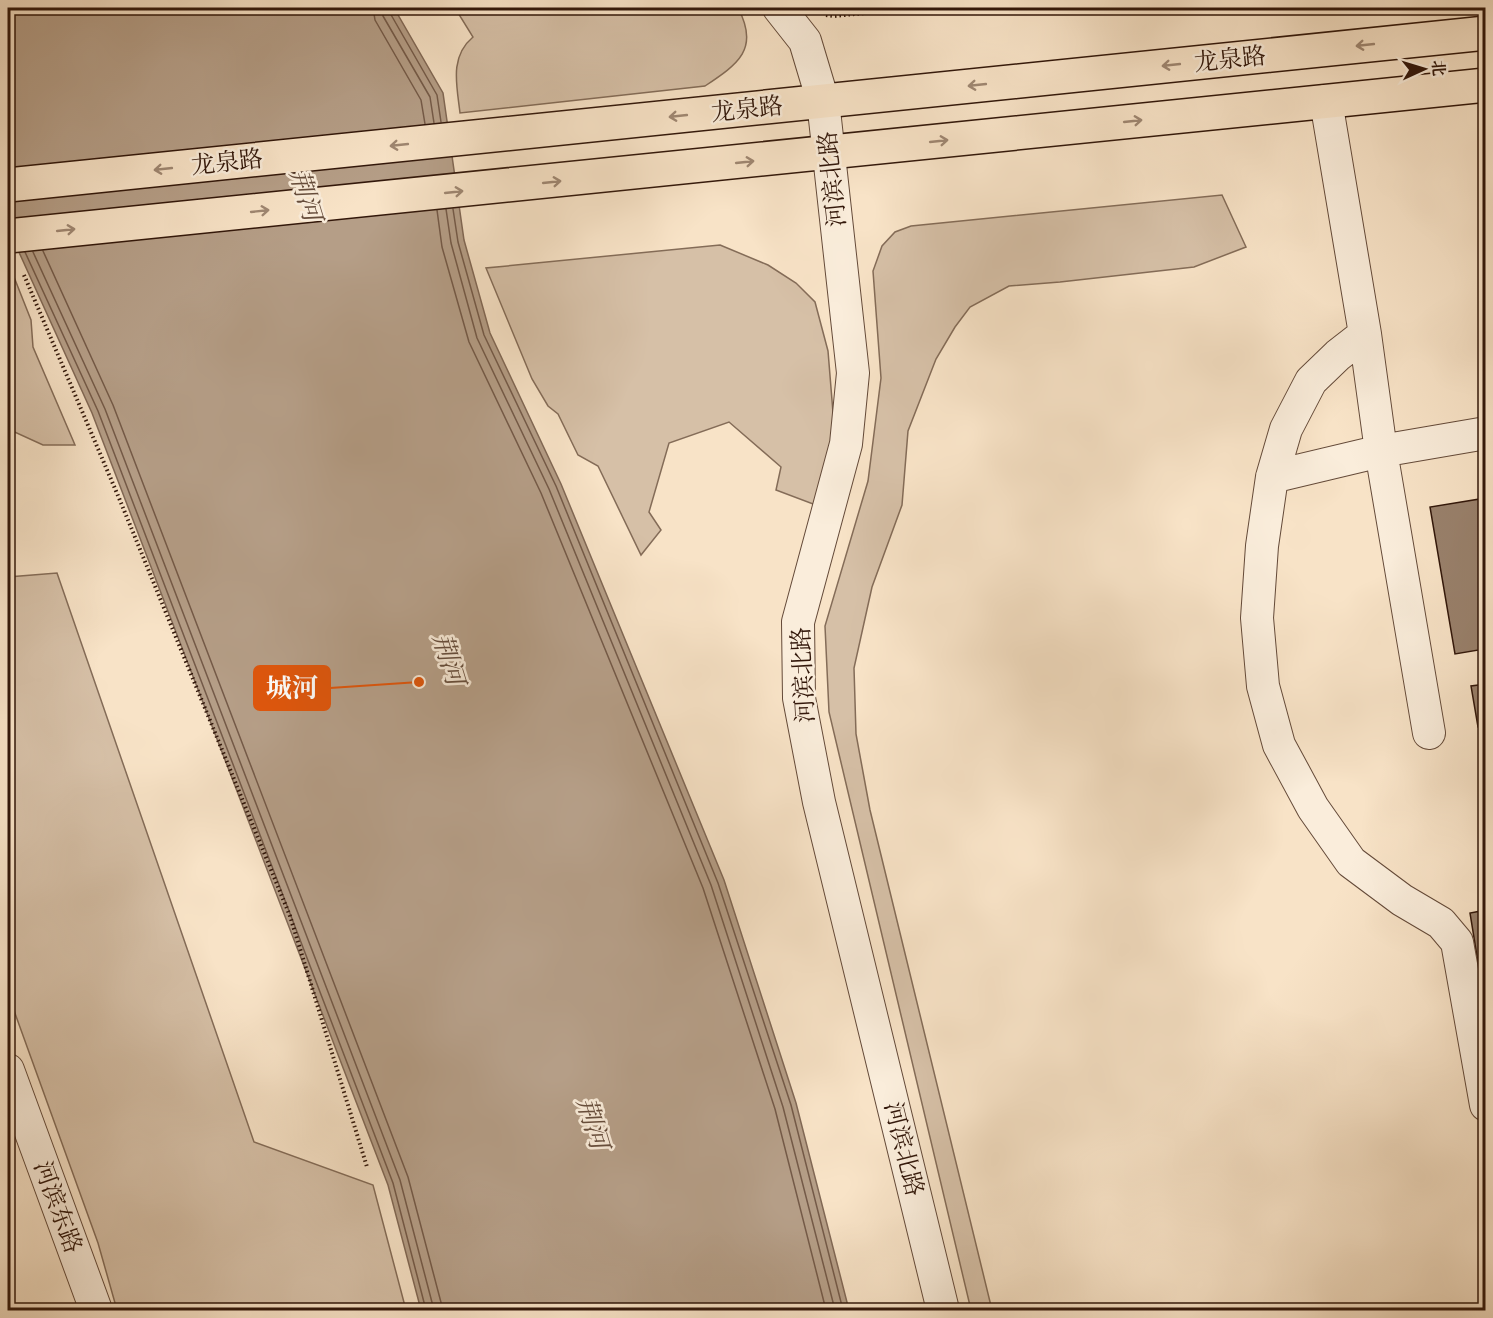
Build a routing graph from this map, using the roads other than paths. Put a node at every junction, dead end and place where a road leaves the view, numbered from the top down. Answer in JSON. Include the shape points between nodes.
{"nodes":[{"id":1,"x":779,"y":8,"type":"edge"},
{"id":2,"x":1485,"y":33,"type":"edge"},
{"id":3,"x":1485,"y":85,"type":"edge"},
{"id":4,"x":823,"y":101,"type":"junction"},
{"id":5,"x":1326,"y":101,"type":"junction"},
{"id":6,"x":829,"y":153,"type":"junction"},
{"id":7,"x":8,"y":185,"type":"edge"},
{"id":8,"x":8,"y":236,"type":"edge"},
{"id":9,"x":1365,"y":334,"type":"junction"},
{"id":10,"x":1485,"y":433,"type":"edge"},
{"id":11,"x":1381,"y":451,"type":"junction"},
{"id":12,"x":1272,"y":477,"type":"junction"},
{"id":13,"x":1429,"y":733,"type":"dead end"},
{"id":14,"x":8,"y":1070,"type":"edge"},
{"id":15,"x":1485,"y":1105,"type":"edge"},
{"id":16,"x":96,"y":1311,"type":"edge"},
{"id":17,"x":943,"y":1311,"type":"edge"}],
"edges":[{"from":1,"to":4,"type":"street","name":"河滨北路","via":[[805,41]]},
{"from":2,"to":4,"type":"main road","name":"龙泉路","one_way":true},
{"from":3,"to":5,"type":"main road"},
{"from":4,"to":6,"type":"street","name":"河滨北路"},
{"from":4,"to":7,"type":"main road","name":"龙泉路","one_way":true},
{"from":6,"to":5,"type":"main road","one_way":true},
{"from":5,"to":9,"type":"street"},
{"from":8,"to":6,"type":"main road","one_way":true},
{"from":6,"to":17,"type":"street","name":"河滨北路","via":[[853,373],[846,444],[798,622],[799,698],[822,813]]},
{"from":9,"to":11,"type":"street"},
{"from":9,"to":12,"type":"street","via":[[1311,381],[1286,429]]},
{"from":10,"to":11,"type":"street"},
{"from":11,"to":12,"type":"street"},
{"from":11,"to":13,"type":"street"},
{"from":12,"to":15,"type":"street","via":[[1257,618],[1263,686],[1279,745],[1313,808],[1351,862],[1441,923],[1457,942]]},
{"from":14,"to":16,"type":"street","name":"河滨东路"}]}
